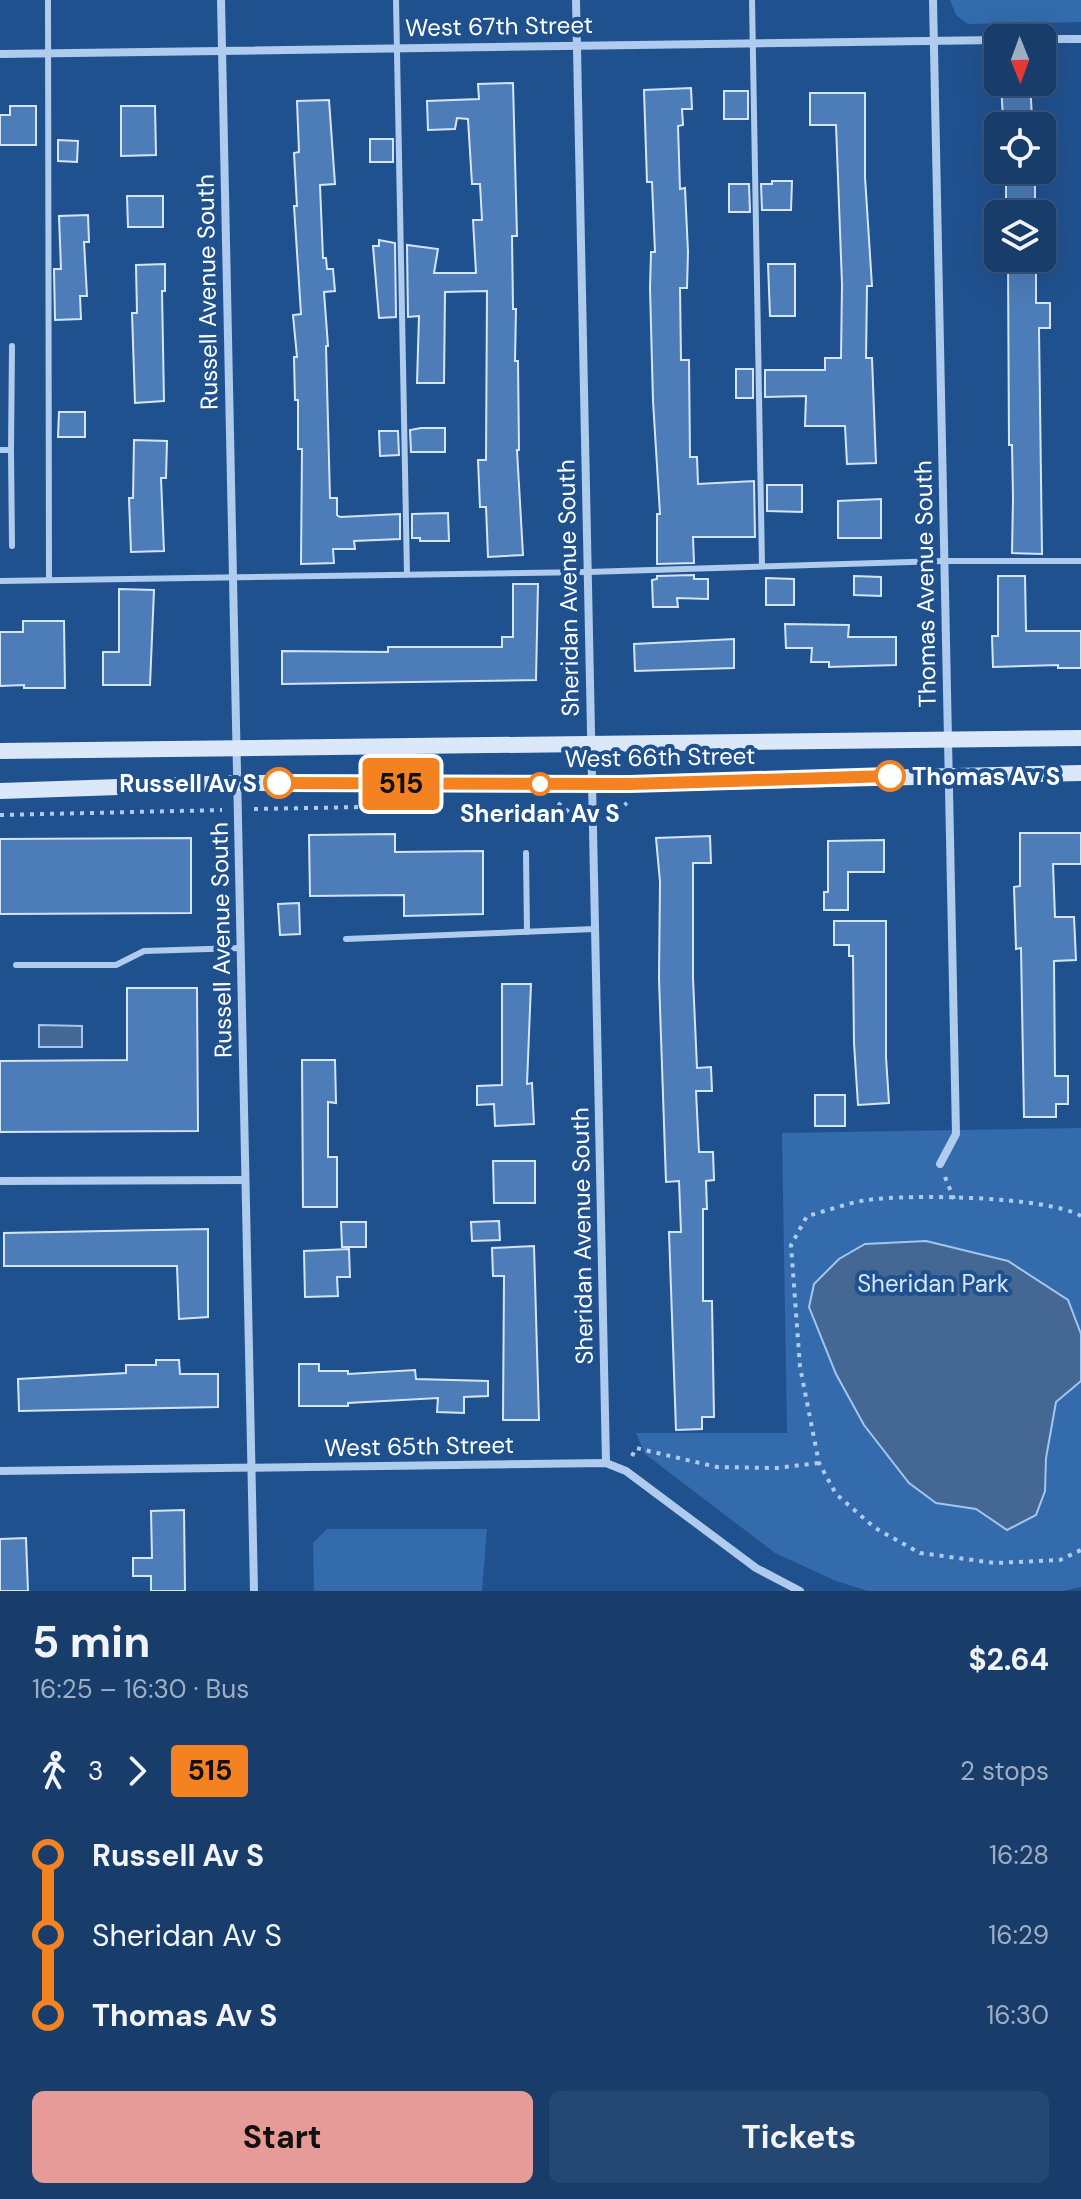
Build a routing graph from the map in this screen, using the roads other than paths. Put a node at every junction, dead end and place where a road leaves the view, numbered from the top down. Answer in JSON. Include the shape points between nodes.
{"nodes":[{"id":1,"x":48,"y":0,"type":"edge"},
{"id":2,"x":221,"y":0,"type":"edge"},
{"id":3,"x":396,"y":0,"type":"edge"},
{"id":4,"x":576,"y":0,"type":"edge"},
{"id":5,"x":752,"y":0,"type":"edge"},
{"id":6,"x":933,"y":0,"type":"edge"},
{"id":7,"x":1056,"y":39,"type":"edge"},
{"id":8,"x":1081,"y":39,"type":"edge"},
{"id":9,"x":984,"y":40,"type":"edge"},
{"id":10,"x":934,"y":41,"type":"junction"},
{"id":11,"x":752,"y":43,"type":"junction"},
{"id":12,"x":577,"y":45,"type":"junction"},
{"id":13,"x":397,"y":48,"type":"junction"},
{"id":14,"x":222,"y":51,"type":"junction"},
{"id":15,"x":49,"y":53,"type":"junction"},
{"id":16,"x":0,"y":54,"type":"edge"},
{"id":17,"x":12,"y":346,"type":"dead end"},
{"id":18,"x":0,"y":450,"type":"edge"},
{"id":19,"x":11,"y":450,"type":"junction"},
{"id":20,"x":12,"y":546,"type":"dead end"},
{"id":21,"x":944,"y":561,"type":"junction"},
{"id":22,"x":1081,"y":561,"type":"edge"},
{"id":23,"x":762,"y":566,"type":"junction"},
{"id":24,"x":588,"y":572,"type":"junction"},
{"id":25,"x":407,"y":574,"type":"junction"},
{"id":26,"x":233,"y":577,"type":"junction"},
{"id":27,"x":49,"y":580,"type":"junction"},
{"id":28,"x":0,"y":581,"type":"edge"},
{"id":29,"x":1081,"y":738,"type":"edge"},
{"id":30,"x":948,"y":740,"type":"junction"},
{"id":31,"x":591,"y":743,"type":"junction"},
{"id":32,"x":237,"y":749,"type":"junction"},
{"id":33,"x":0,"y":751,"type":"edge"},
{"id":34,"x":1081,"y":773,"type":"edge"},
{"id":35,"x":949,"y":774,"type":"junction"},
{"id":36,"x":238,"y":783,"type":"junction"},
{"id":37,"x":592,"y":784,"type":"junction"},
{"id":38,"x":0,"y":791,"type":"edge"},
{"id":39,"x":526,"y":853,"type":"dead end"},
{"id":40,"x":595,"y":929,"type":"junction"},
{"id":41,"x":527,"y":932,"type":"junction"},
{"id":42,"x":346,"y":939,"type":"dead end"},
{"id":43,"x":241,"y":948,"type":"junction"},
{"id":44,"x":16,"y":965,"type":"dead end"},
{"id":45,"x":940,"y":1164,"type":"road end"},
{"id":46,"x":245,"y":1180,"type":"junction"},
{"id":47,"x":0,"y":1181,"type":"edge"},
{"id":48,"x":606,"y":1463,"type":"junction"},
{"id":49,"x":251,"y":1469,"type":"junction"},
{"id":50,"x":0,"y":1471,"type":"edge"},
{"id":51,"x":254,"y":1591,"type":"edge"},
{"id":52,"x":800,"y":1591,"type":"edge"}],
"edges":[{"from":1,"to":15,"type":"lane"},
{"from":2,"to":14,"type":"street","name":"Russell Avenue South"},
{"from":3,"to":13,"type":"lane"},
{"from":4,"to":12,"type":"street","name":"Sheridan Avenue South"},
{"from":5,"to":11,"type":"lane"},
{"from":6,"to":10,"type":"street","name":"Thomas Avenue South"},
{"from":7,"to":8,"type":"street"},
{"from":9,"to":10,"type":"street","name":"West 67th Street"},
{"from":10,"to":11,"type":"street","name":"West 67th Street"},
{"from":10,"to":21,"type":"street","name":"Thomas Avenue South"},
{"from":11,"to":12,"type":"street","name":"West 67th Street"},
{"from":11,"to":23,"type":"lane"},
{"from":12,"to":13,"type":"street","name":"West 67th Street"},
{"from":12,"to":24,"type":"street","name":"Sheridan Avenue South"},
{"from":13,"to":14,"type":"street","name":"West 67th Street"},
{"from":13,"to":25,"type":"lane"},
{"from":14,"to":15,"type":"street","name":"West 67th Street"},
{"from":14,"to":26,"type":"street","name":"Russell Avenue South"},
{"from":15,"to":16,"type":"street","name":"West 67th Street"},
{"from":15,"to":27,"type":"lane"},
{"from":17,"to":19,"type":"lane"},
{"from":18,"to":19,"type":"lane"},
{"from":19,"to":20,"type":"lane"},
{"from":21,"to":22,"type":"lane"},
{"from":21,"to":23,"type":"lane"},
{"from":21,"to":30,"type":"street","name":"Thomas Avenue South"},
{"from":23,"to":24,"type":"lane"},
{"from":24,"to":25,"type":"lane"},
{"from":24,"to":31,"type":"street","name":"Sheridan Avenue South"},
{"from":25,"to":26,"type":"lane"},
{"from":26,"to":27,"type":"lane"},
{"from":26,"to":32,"type":"street","name":"Russell Avenue South"},
{"from":27,"to":28,"type":"lane"},
{"from":29,"to":30,"type":"main road","name":"West 66th Street"},
{"from":30,"to":31,"type":"main road","name":"West 66th Street"},
{"from":30,"to":35,"type":"street","name":"Thomas Avenue South"},
{"from":31,"to":32,"type":"main road","name":"West 66th Street"},
{"from":31,"to":37,"type":"street","name":"Sheridan Avenue South"},
{"from":32,"to":33,"type":"main road","name":"West 66th Street"},
{"from":32,"to":36,"type":"street","name":"Russell Avenue South"},
{"from":34,"to":35,"type":"main road","name":"West 66th Street"},
{"from":35,"to":37,"type":"main road","name":"West 66th Street"},
{"from":35,"to":45,"type":"street","name":"Thomas Avenue South","via":[[956,1134]]},
{"from":36,"to":37,"type":"main road","name":"West 66th Street"},
{"from":36,"to":38,"type":"main road","name":"West 66th Street"},
{"from":36,"to":43,"type":"street","name":"Russell Avenue South"},
{"from":37,"to":40,"type":"street","name":"Sheridan Avenue South"},
{"from":39,"to":41,"type":"lane"},
{"from":40,"to":41,"type":"lane"},
{"from":40,"to":48,"type":"street","name":"Sheridan Avenue South"},
{"from":41,"to":42,"type":"lane"},
{"from":43,"to":44,"type":"lane","via":[[144,951],[116,965]]},
{"from":43,"to":46,"type":"street","name":"Russell Avenue South"},
{"from":46,"to":47,"type":"street"},
{"from":46,"to":49,"type":"street","name":"Russell Avenue South"},
{"from":48,"to":49,"type":"street","name":"West 65th Street"},
{"from":48,"to":52,"type":"street","name":"West 65th Street","via":[[626,1471],[756,1568]]},
{"from":49,"to":50,"type":"street","name":"West 65th Street"},
{"from":49,"to":51,"type":"street","name":"Russell Avenue South"}]}
